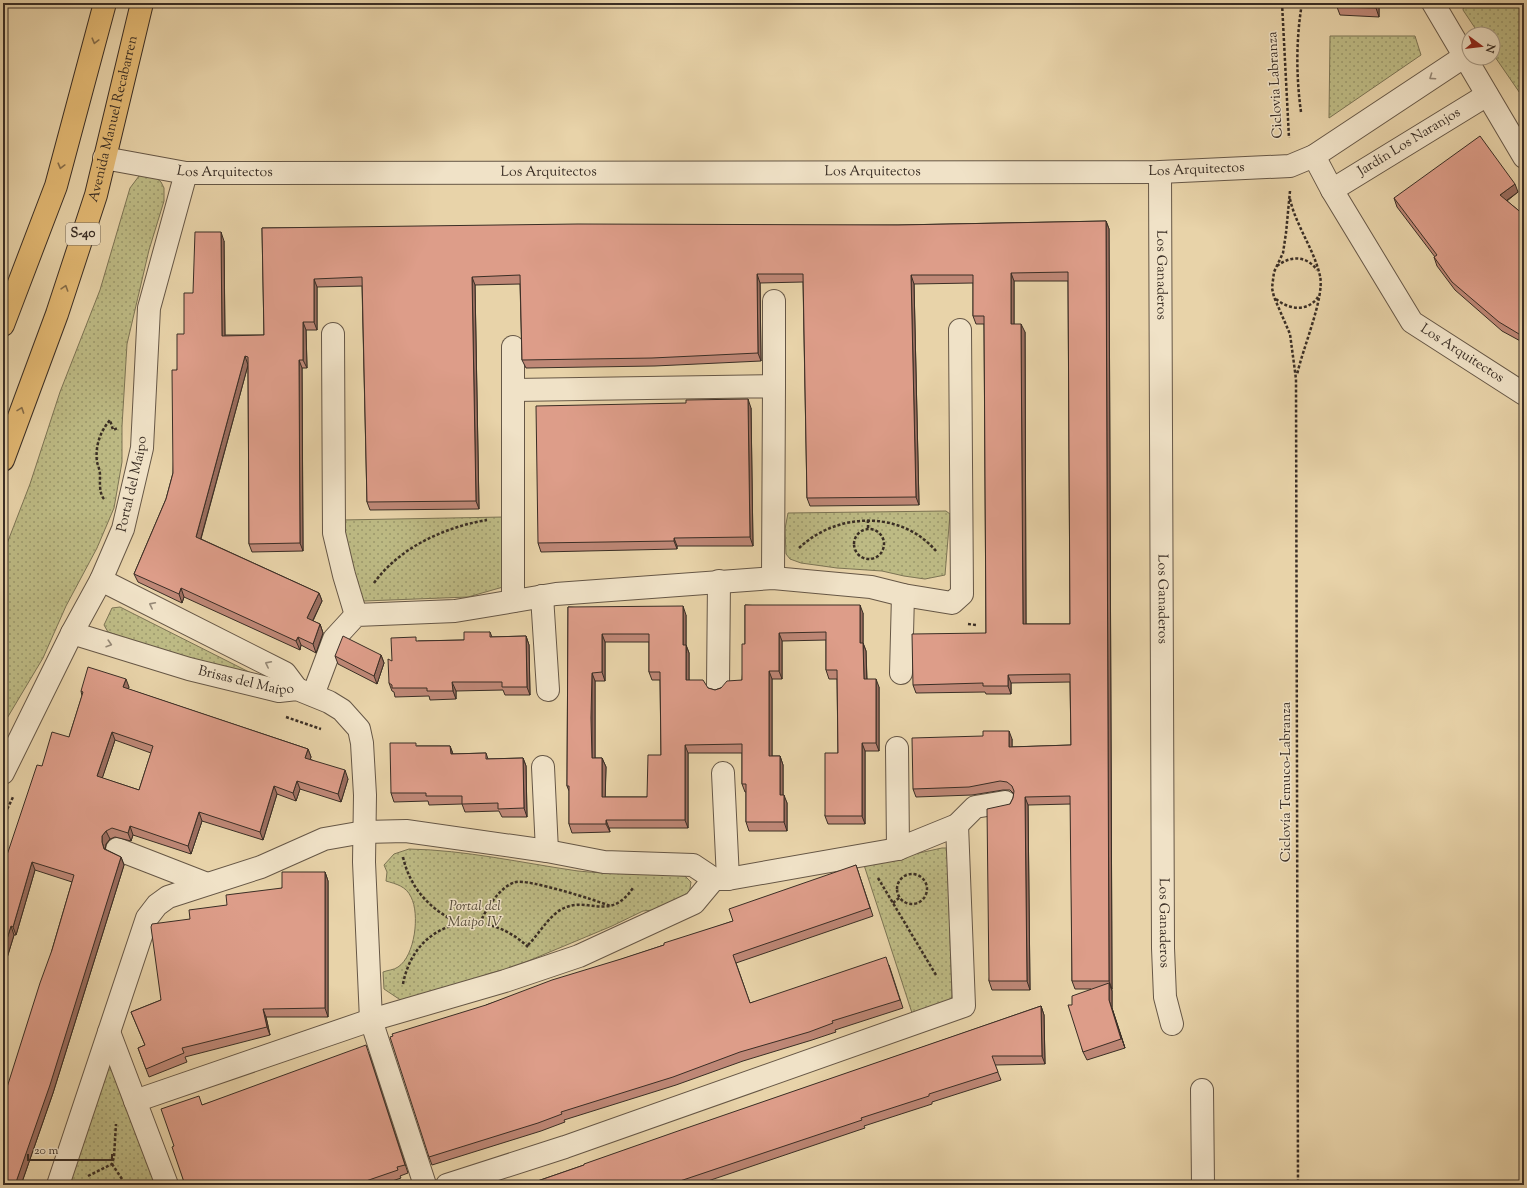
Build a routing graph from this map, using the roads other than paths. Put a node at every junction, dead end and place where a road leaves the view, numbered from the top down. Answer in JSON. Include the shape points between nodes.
{"nodes":[{"id":1,"x":105,"y":3,"type":"edge"},
{"id":2,"x":142,"y":3,"type":"edge"},
{"id":3,"x":1436,"y":5,"type":"edge"},
{"id":4,"x":1461,"y":49,"type":"edge"},
{"id":5,"x":1461,"y":59,"type":"edge"},
{"id":6,"x":1471,"y":66,"type":"edge"},
{"id":7,"x":1487,"y":95,"type":"junction"},
{"id":8,"x":1314,"y":156,"type":"junction"},
{"id":9,"x":1524,"y":157,"type":"edge"},
{"id":10,"x":104,"y":158,"type":"junction"},
{"id":11,"x":1160,"y":172,"type":"junction"},
{"id":12,"x":186,"y":173,"type":"junction"},
{"id":13,"x":1332,"y":190,"type":"junction"},
{"id":14,"x":774,"y":301,"type":"dead end"},
{"id":15,"x":3,"y":325,"type":"edge"},
{"id":16,"x":960,"y":330,"type":"dead end"},
{"id":17,"x":334,"y":334,"type":"dead end"},
{"id":18,"x":513,"y":347,"type":"dead end"},
{"id":19,"x":774,"y":386,"type":"junction"},
{"id":20,"x":514,"y":390,"type":"junction"},
{"id":21,"x":1524,"y":394,"type":"edge"},
{"id":22,"x":3,"y":460,"type":"edge"},
{"id":23,"x":773,"y":568,"type":"junction"},
{"id":24,"x":101,"y":580,"type":"junction"},
{"id":25,"x":719,"y":581,"type":"junction"},
{"id":26,"x":903,"y":595,"type":"junction"},
{"id":27,"x":542,"y":596,"type":"junction"},
{"id":28,"x":513,"y":602,"type":"junction"},
{"id":29,"x":354,"y":609,"type":"junction"},
{"id":30,"x":72,"y":633,"type":"junction"},
{"id":31,"x":901,"y":674,"type":"dead end"},
{"id":32,"x":718,"y":686,"type":"dead end"},
{"id":33,"x":548,"y":690,"type":"dead end"},
{"id":34,"x":305,"y":692,"type":"junction"},
{"id":35,"x":897,"y":748,"type":"dead end"},
{"id":36,"x":543,"y":767,"type":"dead end"},
{"id":37,"x":3,"y":773,"type":"edge"},
{"id":38,"x":723,"y":773,"type":"dead end"},
{"id":39,"x":1005,"y":802,"type":"dead end"},
{"id":40,"x":957,"y":825,"type":"junction"},
{"id":41,"x":364,"y":832,"type":"junction"},
{"id":42,"x":117,"y":849,"type":"dead end"},
{"id":43,"x":898,"y":850,"type":"junction"},
{"id":44,"x":547,"y":851,"type":"junction"},
{"id":45,"x":721,"y":879,"type":"junction"},
{"id":46,"x":207,"y":884,"type":"junction"},
{"id":47,"x":371,"y":1020,"type":"junction"},
{"id":48,"x":1172,"y":1024,"type":"dead end"},
{"id":49,"x":109,"y":1032,"type":"junction"},
{"id":50,"x":1202,"y":1090,"type":"dead end"},
{"id":51,"x":132,"y":1092,"type":"junction"},
{"id":52,"x":58,"y":1185,"type":"edge"},
{"id":53,"x":167,"y":1185,"type":"edge"},
{"id":54,"x":425,"y":1185,"type":"edge"},
{"id":55,"x":447,"y":1185,"type":"edge"},
{"id":56,"x":1203,"y":1185,"type":"edge"}],
"edges":[{"from":1,"to":15,"type":"main road","one_way":true,"via":[[56,186]]},
{"from":2,"to":10,"type":"main road","name":"Avenida Manuel Recabarren","number":"S-40"},
{"from":3,"to":4,"type":"street"},
{"from":5,"to":8,"type":"street","one_way":true},
{"from":6,"to":7,"type":"street"},
{"from":7,"to":9,"type":"street"},
{"from":7,"to":13,"type":"street","name":"Jardín Los Naranjos"},
{"from":8,"to":11,"type":"street","name":"Los Arquitectos","via":[[1290,166]]},
{"from":8,"to":13,"type":"street","name":"Los Arquitectos"},
{"from":10,"to":12,"type":"street","name":"Los Arquitectos"},
{"from":22,"to":10,"type":"main road","name":"Avenida Manuel Recabarren","number":"S-40","one_way":true,"via":[[57,314],[96,195]]},
{"from":11,"to":12,"type":"street","name":"Los Arquitectos"},
{"from":11,"to":48,"type":"street","name":"Los Ganaderos","via":[[1163,948],[1165,997]]},
{"from":12,"to":24,"type":"street","name":"Portal del Maipo","via":[[150,308],[142,448],[123,529]]},
{"from":13,"to":21,"type":"street","name":"Los Arquitectos","via":[[1412,322]]},
{"from":14,"to":19,"type":"street"},
{"from":16,"to":26,"type":"street","via":[[962,594],[952,603]]},
{"from":17,"to":29,"type":"street","via":[[334,533]]},
{"from":18,"to":20,"type":"street"},
{"from":19,"to":20,"type":"street"},
{"from":19,"to":23,"type":"street"},
{"from":20,"to":28,"type":"street"},
{"from":23,"to":25,"type":"street"},
{"from":23,"to":26,"type":"street"},
{"from":24,"to":30,"type":"street","name":"Portal del Maipo"},
{"from":34,"to":24,"type":"street","name":"Brisas del Maipo","one_way":true,"via":[[285,673]]},
{"from":25,"to":27,"type":"street"},
{"from":25,"to":32,"type":"street"},
{"from":26,"to":31,"type":"street"},
{"from":27,"to":28,"type":"street"},
{"from":27,"to":33,"type":"street"},
{"from":28,"to":29,"type":"street","via":[[455,611]]},
{"from":29,"to":34,"type":"street"},
{"from":30,"to":34,"type":"street","name":"Brisas del Maipo","one_way":true,"via":[[189,669],[279,691]]},
{"from":30,"to":37,"type":"street","name":"Portal del Maipo"},
{"from":34,"to":41,"type":"street","via":[[342,710],[359,729],[362,743]]},
{"from":35,"to":43,"type":"street"},
{"from":36,"to":44,"type":"street"},
{"from":38,"to":45,"type":"street"},
{"from":39,"to":40,"type":"street","via":[[975,808]]},
{"from":40,"to":43,"type":"street"},
{"from":40,"to":55,"type":"street","via":[[964,1006],[565,1147]]},
{"from":41,"to":44,"type":"street","via":[[406,831]]},
{"from":41,"to":46,"type":"street","via":[[324,839],[261,867]]},
{"from":41,"to":47,"type":"street"},
{"from":42,"to":46,"type":"street"},
{"from":43,"to":45,"type":"street"},
{"from":44,"to":45,"type":"street","via":[[604,862],[693,865]]},
{"from":45,"to":47,"type":"street","via":[[694,903],[579,956],[505,981]]},
{"from":46,"to":49,"type":"street","via":[[168,897],[156,905],[147,918]]},
{"from":47,"to":51,"type":"street"},
{"from":47,"to":54,"type":"street"},
{"from":49,"to":51,"type":"street"},
{"from":49,"to":52,"type":"street"},
{"from":50,"to":56,"type":"street"},
{"from":51,"to":53,"type":"street"}]}
